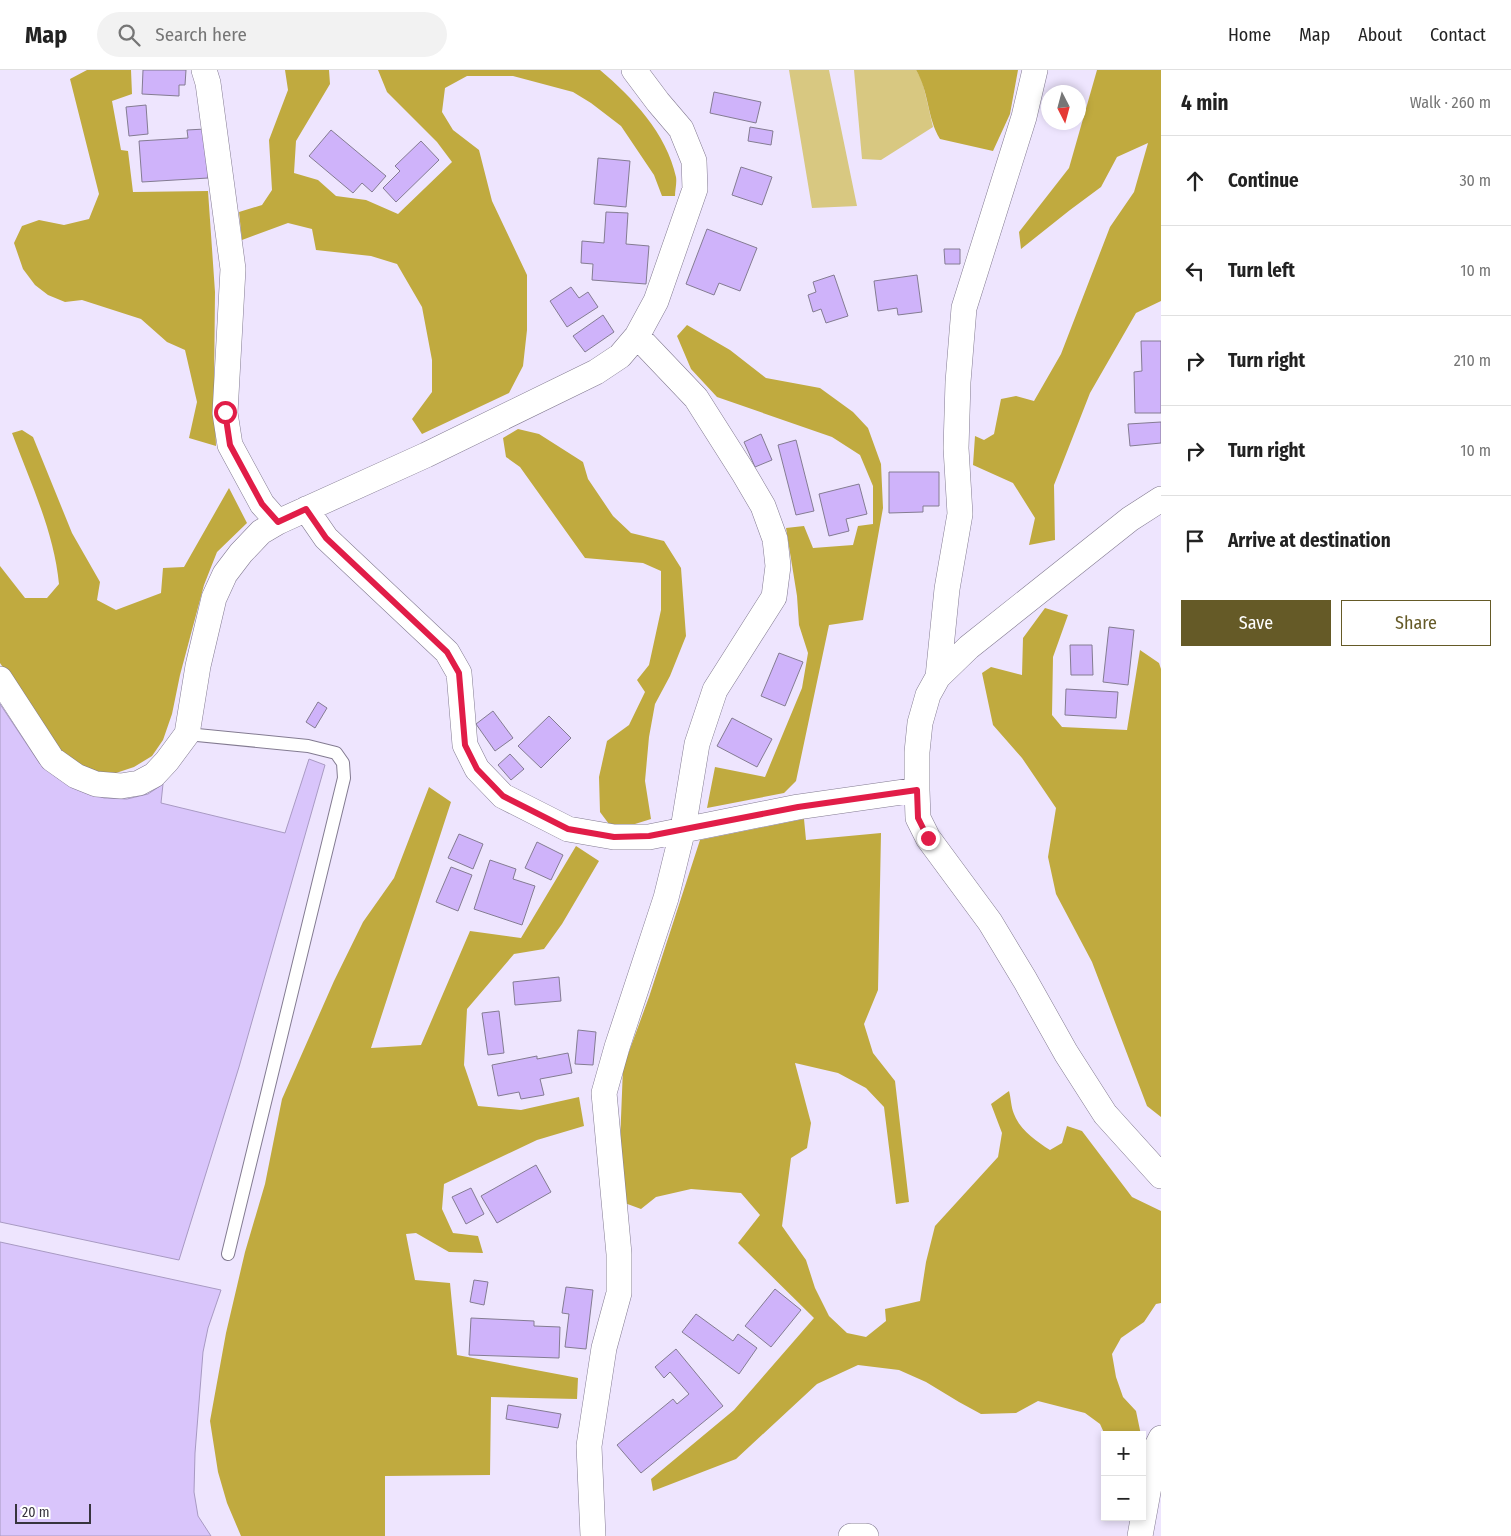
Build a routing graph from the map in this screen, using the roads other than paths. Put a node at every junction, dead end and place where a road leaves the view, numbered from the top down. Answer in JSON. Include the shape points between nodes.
{"nodes":[{"id":1,"x":204,"y":70,"type":"edge"},
{"id":2,"x":634,"y":70,"type":"edge"},
{"id":3,"x":1035,"y":70,"type":"edge"},
{"id":4,"x":637,"y":336,"type":"junction"},
{"id":5,"x":1161,"y":499,"type":"edge"},
{"id":6,"x":306,"y":509,"type":"junction"},
{"id":7,"x":278,"y":522,"type":"junction"},
{"id":8,"x":938,"y":677,"type":"junction"},
{"id":9,"x":0,"y":679,"type":"edge"},
{"id":10,"x":187,"y":734,"type":"junction"},
{"id":11,"x":917,"y":790,"type":"junction"},
{"id":12,"x":683,"y":829,"type":"junction"},
{"id":13,"x":1161,"y":1176,"type":"edge"},
{"id":14,"x":228,"y":1254,"type":"dead end"},
{"id":15,"x":1161,"y":1438,"type":"edge"},
{"id":16,"x":592,"y":1536,"type":"edge"},
{"id":17,"x":851,"y":1536,"type":"edge"},
{"id":18,"x":866,"y":1536,"type":"edge"},
{"id":19,"x":1140,"y":1536,"type":"edge"}],
"edges":[{"from":1,"to":7,"type":"street","via":[[233,269],[225,412],[230,445],[262,504]]},
{"from":2,"to":4,"type":"street","via":[[681,129],[694,161],[695,189],[656,301]]},
{"from":3,"to":8,"type":"street","via":[[1024,117],[964,308],[956,429],[960,514],[947,589]]},
{"from":4,"to":6,"type":"street","via":[[620,356],[596,372]]},
{"from":4,"to":12,"type":"street","via":[[696,398],[743,472],[763,506],[775,538],[778,566],[774,597],[715,690],[697,744]]},
{"from":5,"to":8,"type":"street","via":[[1130,519],[976,641]]},
{"from":6,"to":7,"type":"street"},
{"from":6,"to":12,"type":"street","via":[[326,538],[447,652],[459,673],[465,745],[477,769],[503,796],[568,829],[614,837],[649,836]]},
{"from":7,"to":10,"type":"street","via":[[261,532],[241,553],[225,574],[214,598]]},
{"from":8,"to":11,"type":"street","via":[[928,695],[920,723]]},
{"from":9,"to":10,"type":"street","via":[[52,759],[76,776],[96,784],[121,786],[139,783],[167,761]]},
{"from":10,"to":14,"type":"lane","via":[[308,746],[336,753],[343,763],[344,778]]},
{"from":11,"to":12,"type":"street","via":[[798,807]]},
{"from":11,"to":13,"type":"street","via":[[918,818],[928,838],[990,922],[1105,1114]]},
{"from":12,"to":16,"type":"street","via":[[666,898],[616,1047],[604,1093],[619,1254],[619,1293],[604,1348],[589,1446]]},
{"from":15,"to":19,"type":"street","via":[[1156,1448]]},
{"from":17,"to":18,"type":"street"}]}
